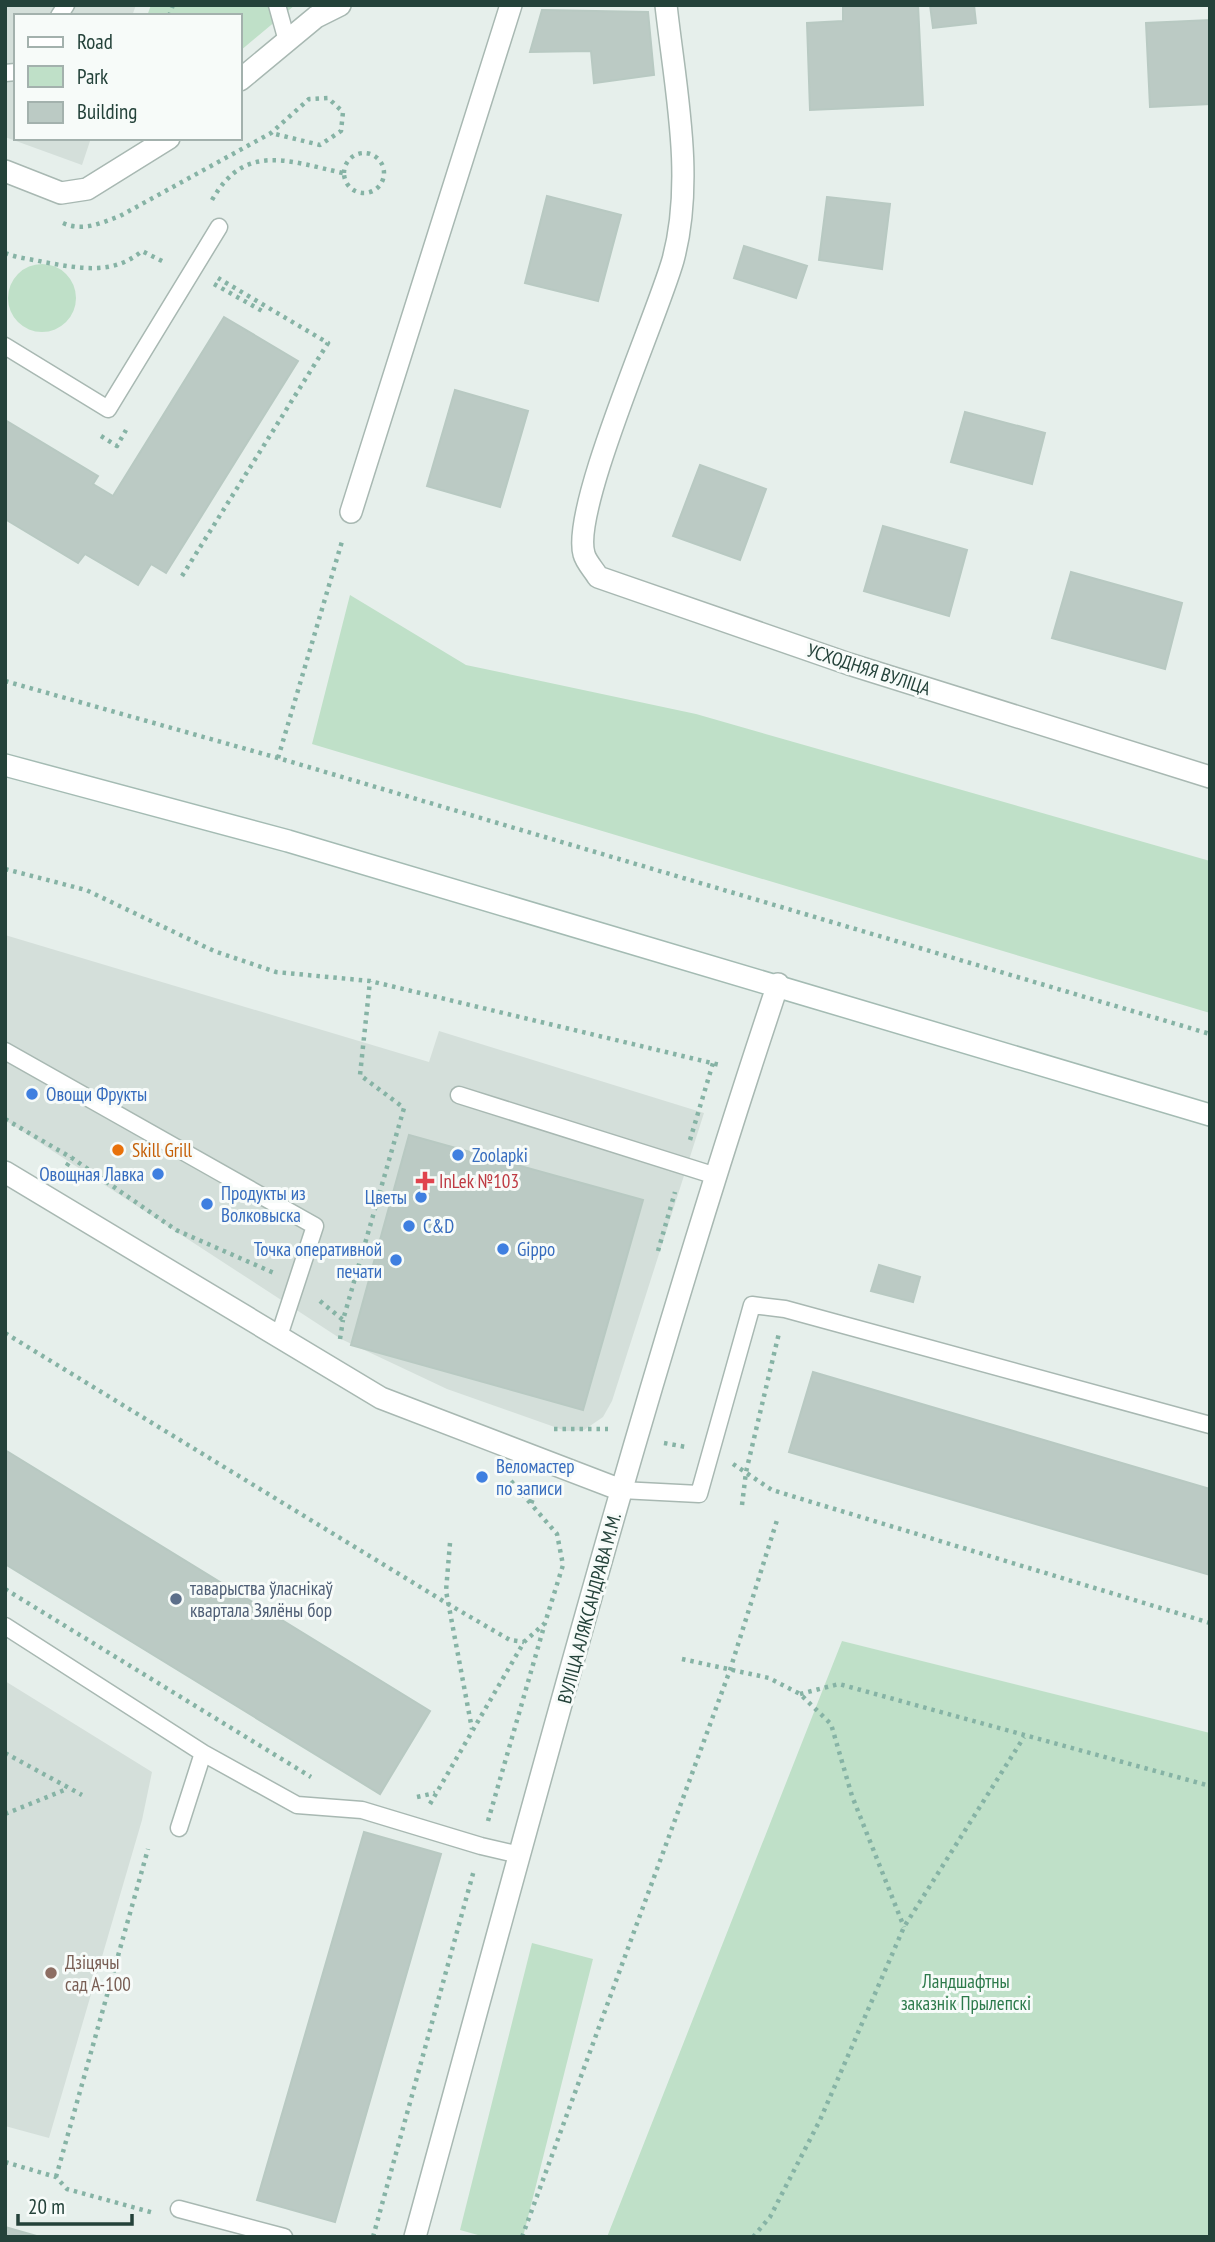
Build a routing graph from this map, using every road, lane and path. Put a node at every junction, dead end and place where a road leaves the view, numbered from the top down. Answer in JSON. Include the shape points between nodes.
{"nodes":[{"id":1,"x":277,"y":5,"type":"edge"},
{"id":2,"x":340,"y":5,"type":"edge"},
{"id":3,"x":511,"y":5,"type":"edge"},
{"id":4,"x":666,"y":5,"type":"edge"},
{"id":5,"x":287,"y":41,"type":"junction"},
{"id":6,"x":242,"y":78,"type":"edge"},
{"id":7,"x":271,"y":133,"type":"joint"},
{"id":8,"x":166,"y":140,"type":"edge"},
{"id":9,"x":5,"y":172,"type":"edge"},
{"id":10,"x":343,"y":173,"type":"junction"},
{"id":11,"x":206,"y":211,"type":"dead end"},
{"id":12,"x":219,"y":227,"type":"dead end"},
{"id":13,"x":5,"y":253,"type":"edge"},
{"id":14,"x":196,"y":265,"type":"junction"},
{"id":15,"x":174,"y":267,"type":"dead end"},
{"id":16,"x":5,"y":346,"type":"edge"},
{"id":17,"x":351,"y":512,"type":"joint"},
{"id":18,"x":182,"y":576,"type":"dead end"},
{"id":19,"x":5,"y":681,"type":"edge"},
{"id":20,"x":278,"y":758,"type":"junction"},
{"id":21,"x":5,"y":765,"type":"edge"},
{"id":22,"x":1210,"y":777,"type":"edge"},
{"id":23,"x":5,"y":869,"type":"edge"},
{"id":24,"x":370,"y":981,"type":"junction"},
{"id":25,"x":778,"y":984,"type":"junction"},
{"id":26,"x":1210,"y":1034,"type":"edge"},
{"id":27,"x":5,"y":1051,"type":"edge"},
{"id":28,"x":748,"y":1073,"type":"junction"},
{"id":29,"x":360,"y":1075,"type":"dead end"},
{"id":30,"x":459,"y":1095,"type":"dead end"},
{"id":31,"x":1210,"y":1115,"type":"edge"},
{"id":32,"x":5,"y":1172,"type":"edge"},
{"id":33,"x":716,"y":1176,"type":"junction"},
{"id":34,"x":785,"y":1309,"type":"junction"},
{"id":35,"x":5,"y":1333,"type":"edge"},
{"id":36,"x":279,"y":1336,"type":"junction"},
{"id":37,"x":1210,"y":1425,"type":"edge"},
{"id":38,"x":607,"y":1428,"type":"dead end"},
{"id":39,"x":557,"y":1430,"type":"dead end"},
{"id":40,"x":637,"y":1438,"type":"junction"},
{"id":41,"x":713,"y":1452,"type":"junction"},
{"id":42,"x":548,"y":1462,"type":"junction"},
{"id":43,"x":747,"y":1472,"type":"junction"},
{"id":44,"x":621,"y":1490,"type":"junction"},
{"id":45,"x":742,"y":1505,"type":"dead end"},
{"id":46,"x":778,"y":1517,"type":"dead end"},
{"id":47,"x":450,"y":1543,"type":"dead end"},
{"id":48,"x":5,"y":1589,"type":"edge"},
{"id":49,"x":448,"y":1604,"type":"junction"},
{"id":50,"x":545,"y":1623,"type":"junction"},
{"id":51,"x":1210,"y":1623,"type":"edge"},
{"id":52,"x":5,"y":1626,"type":"edge"},
{"id":53,"x":524,"y":1642,"type":"junction"},
{"id":54,"x":682,"y":1659,"type":"dead end"},
{"id":55,"x":730,"y":1670,"type":"junction"},
{"id":56,"x":800,"y":1694,"type":"junction"},
{"id":57,"x":472,"y":1730,"type":"junction"},
{"id":58,"x":1024,"y":1737,"type":"junction"},
{"id":59,"x":5,"y":1752,"type":"edge"},
{"id":60,"x":203,"y":1753,"type":"junction"},
{"id":61,"x":322,"y":1784,"type":"dead end"},
{"id":62,"x":1210,"y":1786,"type":"edge"},
{"id":63,"x":68,"y":1789,"type":"junction"},
{"id":64,"x":82,"y":1795,"type":"dead end"},
{"id":65,"x":5,"y":1814,"type":"edge"},
{"id":66,"x":179,"y":1828,"type":"dead end"},
{"id":67,"x":417,"y":1828,"type":"junction"},
{"id":68,"x":481,"y":1846,"type":"junction"},
{"id":69,"x":148,"y":1849,"type":"dead end"},
{"id":70,"x":520,"y":1855,"type":"junction"},
{"id":71,"x":904,"y":1927,"type":"junction"},
{"id":72,"x":5,"y":2162,"type":"edge"},
{"id":73,"x":56,"y":2177,"type":"junction"},
{"id":74,"x":178,"y":2209,"type":"joint"},
{"id":75,"x":284,"y":2237,"type":"edge"},
{"id":76,"x":373,"y":2237,"type":"edge"},
{"id":77,"x":415,"y":2237,"type":"edge"},
{"id":78,"x":522,"y":2237,"type":"edge"},
{"id":79,"x":753,"y":2237,"type":"edge"}],
"edges":[{"from":1,"to":5,"type":"lane"},
{"from":2,"to":5,"type":"street","via":[[316,17]]},
{"from":3,"to":17,"type":"street"},
{"from":4,"to":22,"type":"street","name":"УСХОДНЯЯ ВУЛІЦА","via":[[680,135],[682,208],[673,259],[585,510],[584,554],[598,577],[849,664]]},
{"from":5,"to":6,"type":"street"},
{"from":7,"to":7,"type":"path","via":[[320,145],[341,131],[343,112],[328,98],[309,99]]},
{"from":8,"to":9,"type":"street","via":[[87,189],[61,193]]},
{"from":10,"to":10,"type":"path","via":[[349,159],[364,152],[378,158],[384,173],[379,188],[364,194],[349,188]]},
{"from":10,"to":11,"type":"path","via":[[279,159],[251,162],[225,178]]},
{"from":12,"to":14,"type":"lane"},
{"from":13,"to":15,"type":"path","via":[[94,269],[128,262],[142,251]]},
{"from":14,"to":16,"type":"lane","via":[[108,409]]},
{"from":14,"to":18,"type":"path","via":[[328,343]]},
{"from":17,"to":20,"type":"path"},
{"from":19,"to":20,"type":"path"},
{"from":20,"to":26,"type":"path"},
{"from":21,"to":25,"type":"street","via":[[288,841]]},
{"from":23,"to":24,"type":"path","via":[[86,890],[215,951],[276,972]]},
{"from":24,"to":28,"type":"path"},
{"from":24,"to":29,"type":"path"},
{"from":25,"to":28,"type":"street","name":"ВУЛІЦА АЛЯКСАНДРАВА М.М."},
{"from":25,"to":31,"type":"street"},
{"from":27,"to":36,"type":"lane","via":[[315,1226]]},
{"from":28,"to":33,"type":"street","name":"ВУЛІЦА АЛЯКСАНДРАВА М.М."},
{"from":30,"to":33,"type":"lane"},
{"from":32,"to":36,"type":"street"},
{"from":33,"to":40,"type":"street","name":"ВУЛІЦА АЛЯКСАНДРАВА М.М."},
{"from":34,"to":37,"type":"lane"},
{"from":34,"to":41,"type":"lane","via":[[752,1305]]},
{"from":34,"to":43,"type":"path"},
{"from":35,"to":49,"type":"path"},
{"from":36,"to":42,"type":"street","via":[[381,1398]]},
{"from":38,"to":40,"type":"path"},
{"from":39,"to":42,"type":"path"},
{"from":40,"to":41,"type":"path"},
{"from":40,"to":44,"type":"street","name":"ВУЛІЦА АЛЯКСАНДРАВА М.М."},
{"from":41,"to":43,"type":"path"},
{"from":41,"to":44,"type":"lane","via":[[699,1494]]},
{"from":42,"to":44,"type":"street"},
{"from":42,"to":50,"type":"path","via":[[531,1504],[556,1534],[563,1565]]},
{"from":43,"to":45,"type":"path"},
{"from":43,"to":51,"type":"path","via":[[772,1490]]},
{"from":44,"to":70,"type":"street","name":"ВУЛІЦА АЛЯКСАНДРАВА М.М."},
{"from":46,"to":55,"type":"path"},
{"from":47,"to":49,"type":"path"},
{"from":48,"to":61,"type":"path"},
{"from":49,"to":53,"type":"path","via":[[510,1640]]},
{"from":49,"to":57,"type":"path"},
{"from":50,"to":53,"type":"path"},
{"from":50,"to":68,"type":"path"},
{"from":52,"to":60,"type":"lane"},
{"from":53,"to":57,"type":"path"},
{"from":54,"to":55,"type":"path"},
{"from":55,"to":56,"type":"path","via":[[769,1678]]},
{"from":55,"to":78,"type":"path"},
{"from":56,"to":58,"type":"path","via":[[839,1684]]},
{"from":56,"to":71,"type":"path","via":[[831,1724],[852,1796]]},
{"from":57,"to":67,"type":"path"},
{"from":58,"to":62,"type":"path"},
{"from":58,"to":71,"type":"path"},
{"from":59,"to":63,"type":"path"},
{"from":60,"to":66,"type":"lane"},
{"from":60,"to":67,"type":"lane","via":[[297,1805],[362,1810]]},
{"from":63,"to":64,"type":"path"},
{"from":63,"to":65,"type":"path"},
{"from":67,"to":68,"type":"lane"},
{"from":68,"to":70,"type":"lane"},
{"from":68,"to":76,"type":"path"},
{"from":69,"to":73,"type":"path"},
{"from":70,"to":77,"type":"street","name":"ВУЛІЦА АЛЯКСАНДРАВА М.М."},
{"from":71,"to":79,"type":"path","via":[[820,2120],[770,2217]]},
{"from":72,"to":73,"type":"path"},
{"from":73,"to":74,"type":"path","via":[[67,2189],[175,2219]]},
{"from":74,"to":75,"type":"lane"}]}
